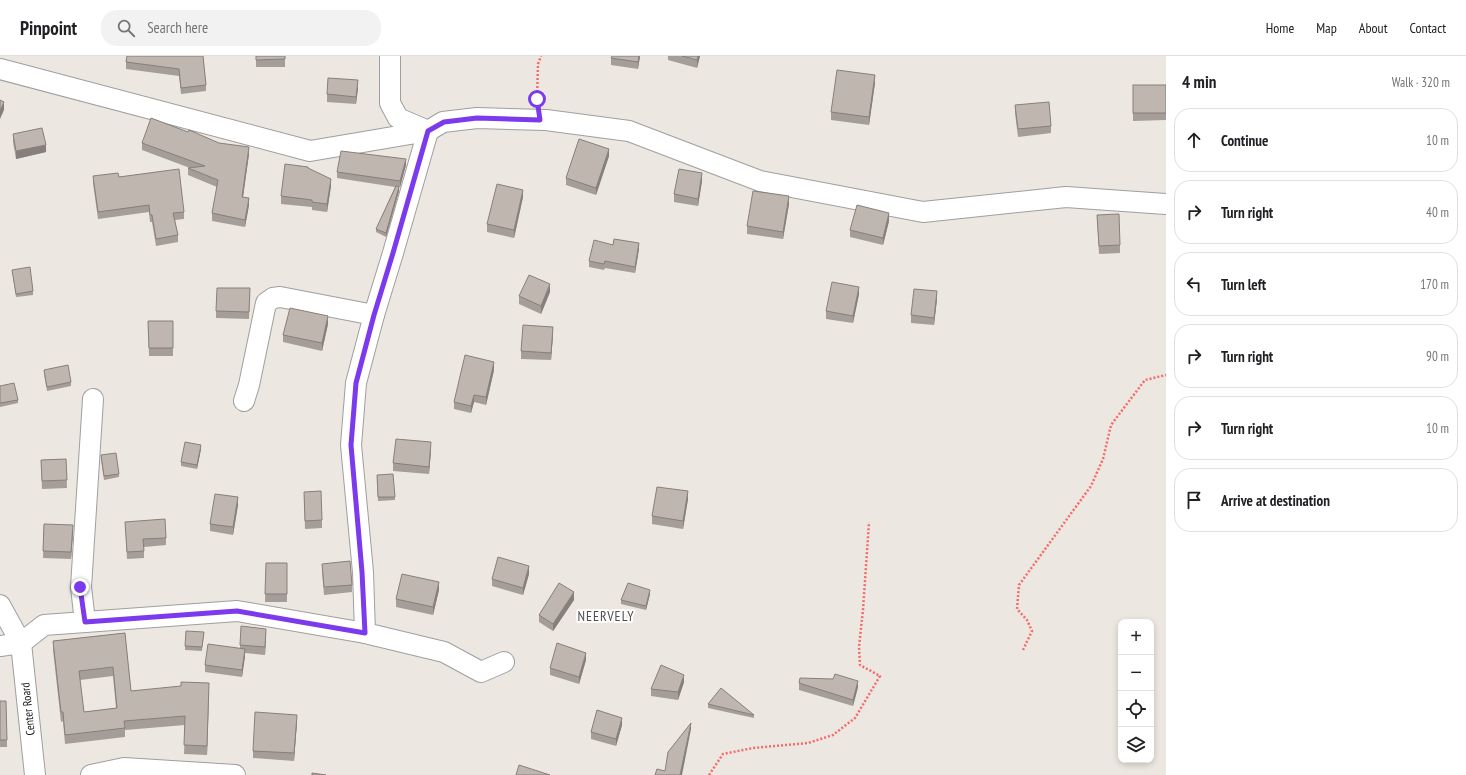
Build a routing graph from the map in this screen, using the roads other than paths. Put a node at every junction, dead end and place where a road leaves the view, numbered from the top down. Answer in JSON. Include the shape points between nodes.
{"nodes":[{"id":1,"x":390,"y":56,"type":"edge"},
{"id":2,"x":0,"y":69,"type":"edge"},
{"id":3,"x":428,"y":131,"type":"junction"},
{"id":4,"x":1166,"y":204,"type":"edge"},
{"id":5,"x":374,"y":315,"type":"junction"},
{"id":6,"x":93,"y":399,"type":"dead end"},
{"id":7,"x":244,"y":401,"type":"dead end"},
{"id":8,"x":0,"y":605,"type":"edge"},
{"id":9,"x":85,"y":622,"type":"junction"},
{"id":10,"x":365,"y":633,"type":"junction"},
{"id":11,"x":21,"y":643,"type":"junction"},
{"id":12,"x":0,"y":646,"type":"edge"},
{"id":13,"x":504,"y":662,"type":"dead end"},
{"id":14,"x":35,"y":775,"type":"edge"},
{"id":15,"x":91,"y":775,"type":"edge"},
{"id":16,"x":235,"y":775,"type":"edge"}],
"edges":[{"from":1,"to":3,"type":"street","via":[[390,103],[398,118]]},
{"from":2,"to":3,"type":"street","via":[[310,150]]},
{"from":3,"to":4,"type":"street","via":[[444,122],[477,118],[546,120],[628,131],[760,181],[923,212],[1066,197]]},
{"from":3,"to":5,"type":"street"},
{"from":5,"to":7,"type":"street","via":[[280,297],[273,298],[266,303]]},
{"from":5,"to":10,"type":"street","via":[[356,383],[351,445]]},
{"from":6,"to":9,"type":"street","via":[[80,587]]},
{"from":8,"to":11,"type":"street"},
{"from":9,"to":10,"type":"street","via":[[237,611]]},
{"from":9,"to":11,"type":"street","via":[[44,625]]},
{"from":10,"to":13,"type":"street","via":[[444,652],[481,672]]},
{"from":11,"to":12,"type":"street"},
{"from":11,"to":14,"type":"street","name":"Center Roard"},
{"from":15,"to":16,"type":"street","via":[[124,768]]}]}
